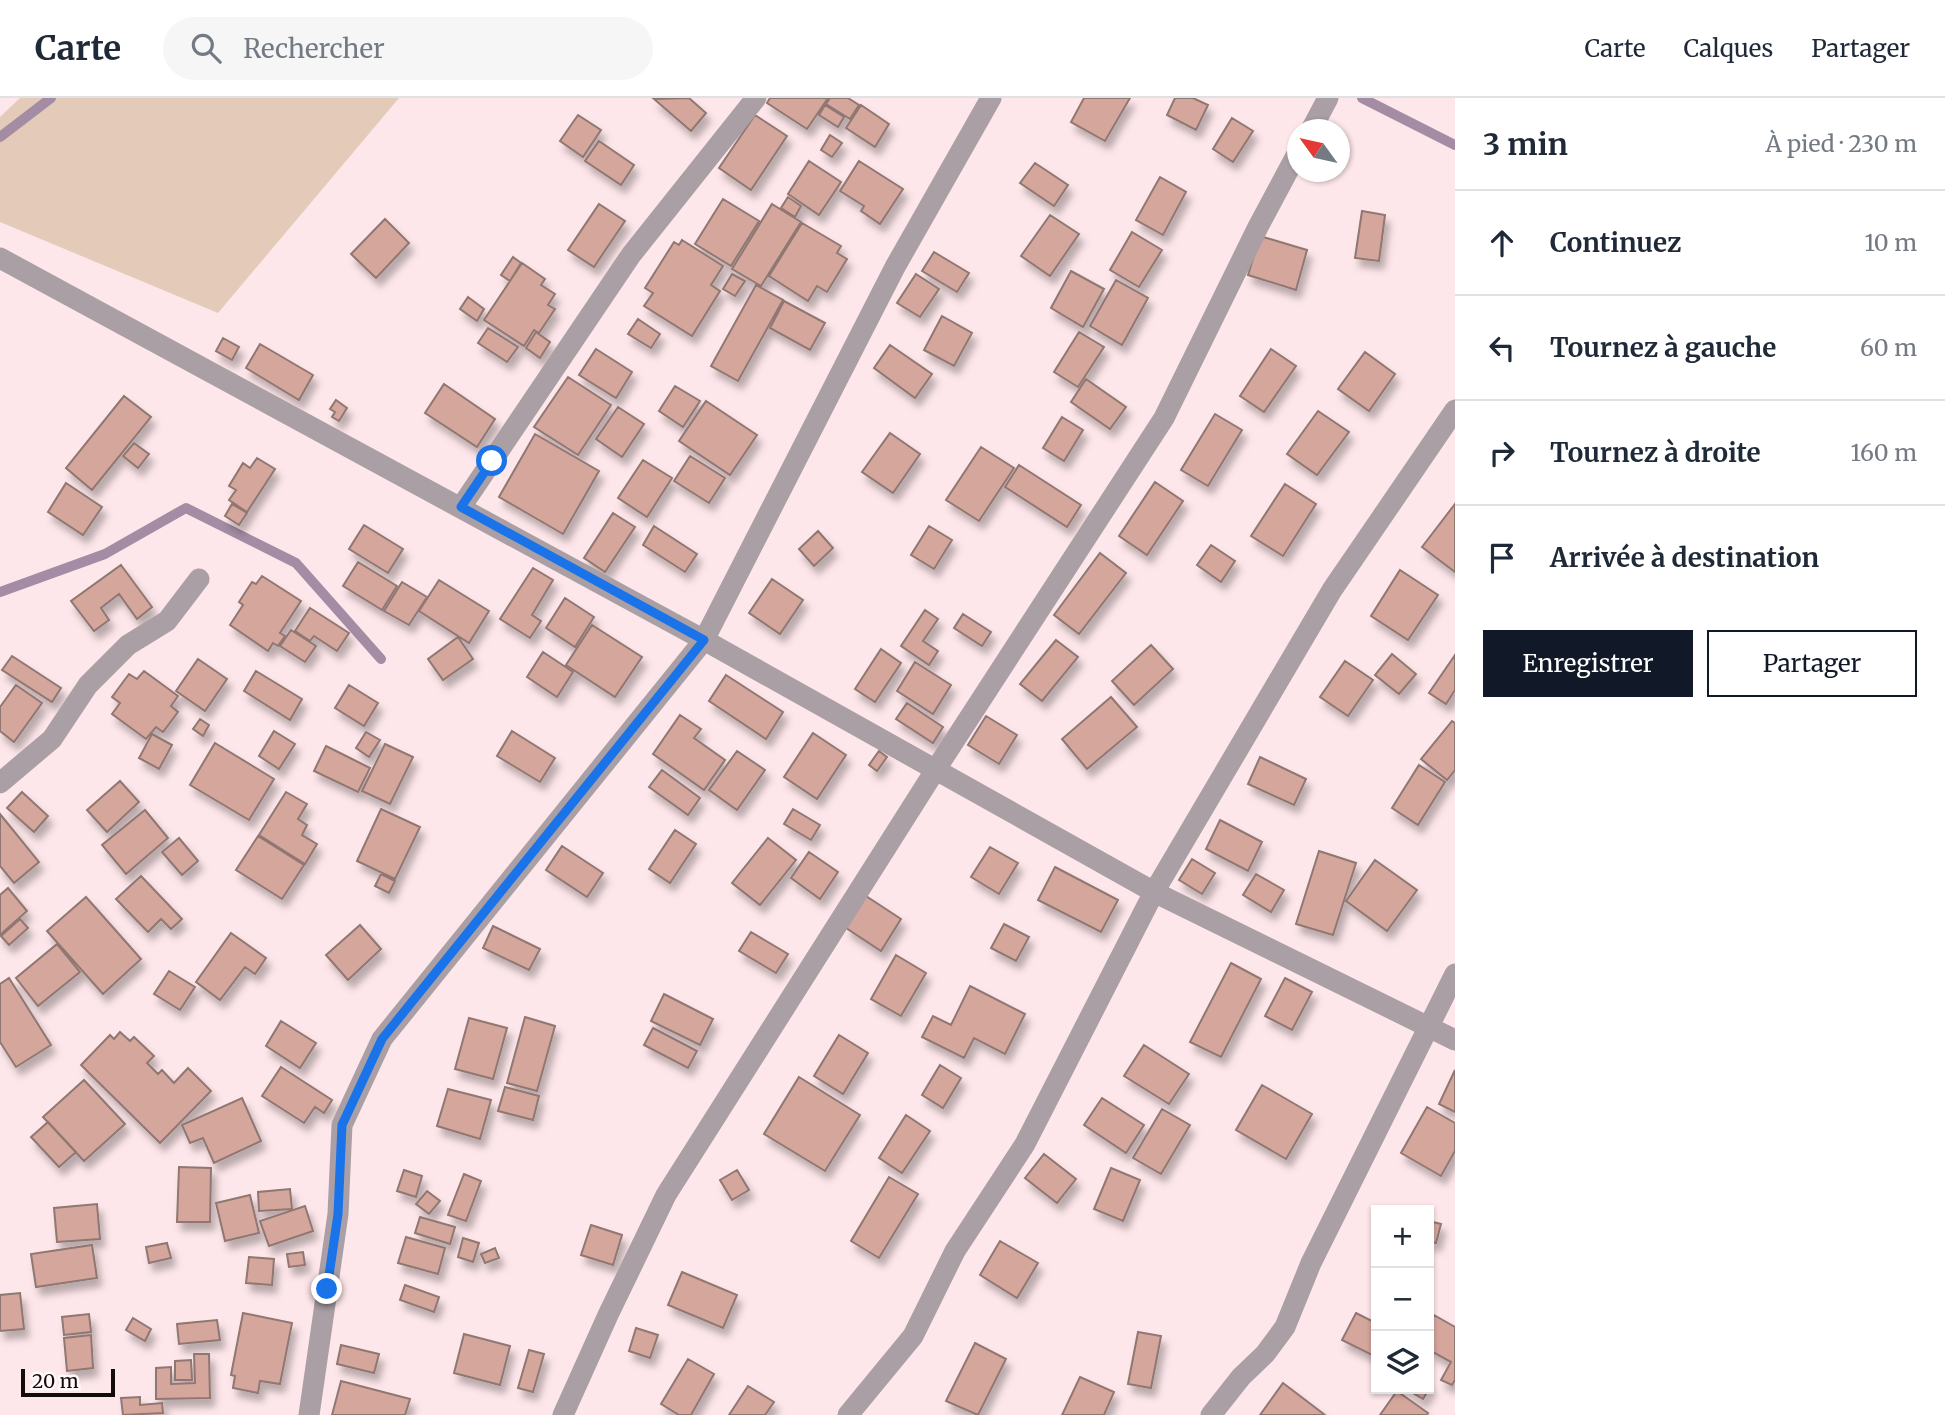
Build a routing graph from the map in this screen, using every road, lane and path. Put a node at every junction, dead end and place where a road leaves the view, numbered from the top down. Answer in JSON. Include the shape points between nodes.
{"nodes":[{"id":1,"x":755,"y":98,"type":"edge"},
{"id":2,"x":990,"y":98,"type":"edge"},
{"id":3,"x":1325,"y":103,"type":"edge"},
{"id":4,"x":1317,"y":119,"type":"edge"},
{"id":5,"x":1287,"y":173,"type":"edge"},
{"id":6,"x":0,"y":258,"type":"edge"},
{"id":7,"x":1455,"y":410,"type":"edge"},
{"id":8,"x":461,"y":507,"type":"junction"},
{"id":9,"x":199,"y":579,"type":"dead end"},
{"id":10,"x":704,"y":640,"type":"junction"},
{"id":11,"x":936,"y":769,"type":"junction"},
{"id":12,"x":0,"y":783,"type":"edge"},
{"id":13,"x":1154,"y":892,"type":"junction"},
{"id":14,"x":1455,"y":974,"type":"edge"},
{"id":15,"x":1430,"y":1027,"type":"junction"},
{"id":16,"x":1455,"y":1040,"type":"edge"},
{"id":17,"x":309,"y":1415,"type":"edge"},
{"id":18,"x":563,"y":1415,"type":"edge"},
{"id":19,"x":848,"y":1415,"type":"edge"},
{"id":20,"x":1210,"y":1415,"type":"edge"}],
"edges":[{"from":1,"to":8,"type":"street","via":[[631,255]]},
{"from":2,"to":10,"type":"street","via":[[895,267]]},
{"from":3,"to":4,"type":"street"},
{"from":5,"to":11,"type":"street","via":[[1164,418]]},
{"from":6,"to":8,"type":"street"},
{"from":7,"to":13,"type":"street","via":[[1332,590]]},
{"from":8,"to":10,"type":"street"},
{"from":9,"to":12,"type":"street","via":[[167,621],[128,645],[88,685],[52,739]]},
{"from":10,"to":11,"type":"street"},
{"from":10,"to":17,"type":"street","via":[[382,1039],[342,1125],[338,1214]]},
{"from":11,"to":13,"type":"street"},
{"from":11,"to":18,"type":"street","via":[[666,1195]]},
{"from":13,"to":15,"type":"street"},
{"from":13,"to":19,"type":"street","via":[[1025,1144],[955,1251],[913,1336]]},
{"from":14,"to":15,"type":"street"},
{"from":15,"to":16,"type":"street"},
{"from":15,"to":20,"type":"street","via":[[1311,1263],[1285,1327]]}]}
